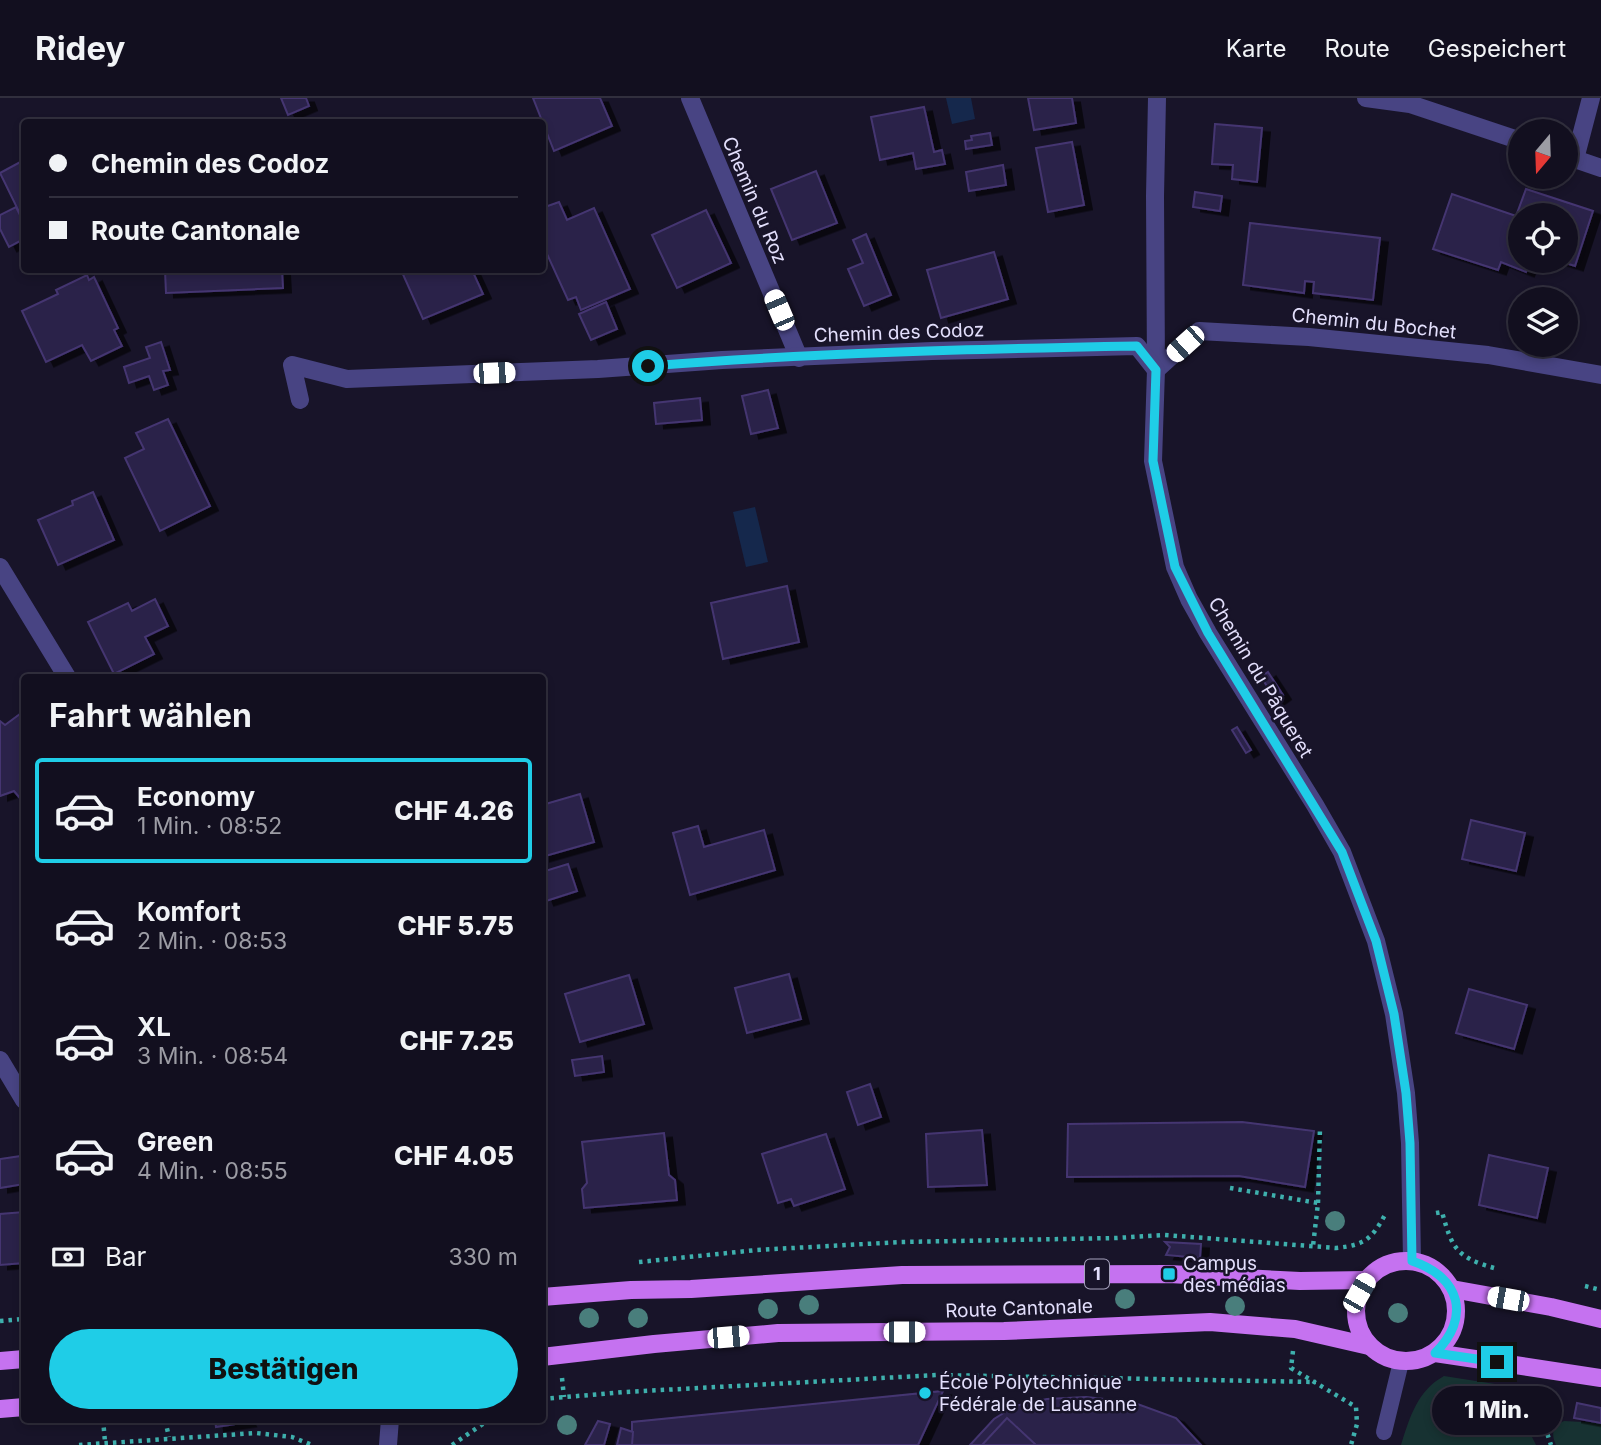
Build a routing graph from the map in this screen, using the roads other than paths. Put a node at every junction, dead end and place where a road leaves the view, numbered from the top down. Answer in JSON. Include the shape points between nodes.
{"nodes":[{"id":1,"x":690,"y":98,"type":"edge"},
{"id":2,"x":1157,"y":98,"type":"edge"},
{"id":3,"x":1366,"y":98,"type":"edge"},
{"id":4,"x":1591,"y":98,"type":"edge"},
{"id":5,"x":1508,"y":137,"type":"edge"},
{"id":6,"x":1578,"y":137,"type":"edge"},
{"id":7,"x":1578,"y":160,"type":"edge"},
{"id":8,"x":1601,"y":168,"type":"edge"},
{"id":9,"x":799,"y":358,"type":"junction"},
{"id":10,"x":1156,"y":370,"type":"junction"},
{"id":11,"x":1601,"y":375,"type":"edge"},
{"id":12,"x":300,"y":400,"type":"dead end"},
{"id":13,"x":0,"y":567,"type":"edge"},
{"id":14,"x":65,"y":674,"type":"edge"},
{"id":15,"x":0,"y":1060,"type":"edge"},
{"id":16,"x":21,"y":1095,"type":"edge"},
{"id":17,"x":1412,"y":1261,"type":"junction"},
{"id":18,"x":1366,"y":1280,"type":"junction"},
{"id":19,"x":1451,"y":1289,"type":"junction"},
{"id":20,"x":546,"y":1297,"type":"edge"},
{"id":21,"x":1601,"y":1319,"type":"edge"},
{"id":22,"x":1369,"y":1346,"type":"junction"},
{"id":23,"x":1435,"y":1353,"type":"junction"},
{"id":24,"x":546,"y":1357,"type":"edge"},
{"id":25,"x":21,"y":1359,"type":"edge"},
{"id":26,"x":0,"y":1361,"type":"edge"},
{"id":27,"x":1401,"y":1362,"type":"junction"},
{"id":28,"x":1601,"y":1378,"type":"edge"},
{"id":29,"x":21,"y":1407,"type":"edge"},
{"id":30,"x":0,"y":1409,"type":"edge"},
{"id":31,"x":390,"y":1423,"type":"edge"},
{"id":32,"x":1384,"y":1432,"type":"dead end"},
{"id":33,"x":388,"y":1445,"type":"edge"}],
"edges":[{"from":1,"to":9,"type":"street","name":"Chemin du Roz"},
{"from":2,"to":10,"type":"street","name":"Chemin du Pâqueret"},
{"from":3,"to":5,"type":"street","via":[[1410,104]]},
{"from":4,"to":6,"type":"street"},
{"from":7,"to":8,"type":"street"},
{"from":9,"to":10,"type":"street","name":"Chemin des Codoz","via":[[1137,346]]},
{"from":9,"to":12,"type":"street","name":"Chemin des Codoz","via":[[347,379],[292,365]]},
{"from":10,"to":11,"type":"street","name":"Chemin du Bochet","via":[[1199,331],[1488,355]]},
{"from":10,"to":17,"type":"street","name":"Chemin du Pâqueret","via":[[1153,461],[1175,567],[1213,642],[1342,852],[1376,941],[1394,1014],[1406,1093]]},
{"from":13,"to":14,"type":"street"},
{"from":15,"to":16,"type":"street"},
{"from":17,"to":18,"type":"main road","via":[[1387,1265]]},
{"from":17,"to":19,"type":"main road","via":[[1442,1276]]},
{"from":18,"to":20,"type":"main road","name":"Route Cantonale","number":"1","via":[[1158,1274],[902,1275]]},
{"from":18,"to":22,"type":"main road","via":[[1356,1307]]},
{"from":19,"to":21,"type":"main road"},
{"from":19,"to":23,"type":"main road","via":[[1457,1306],[1455,1324]]},
{"from":22,"to":24,"type":"main road","name":"Route Cantonale","via":[[1295,1329],[1210,1322],[1004,1331],[778,1333]]},
{"from":22,"to":27,"type":"main road"},
{"from":23,"to":27,"type":"main road"},
{"from":23,"to":28,"type":"main road"},
{"from":25,"to":26,"type":"main road"},
{"from":27,"to":32,"type":"lane"},
{"from":29,"to":30,"type":"main road"},
{"from":31,"to":33,"type":"street"}]}
